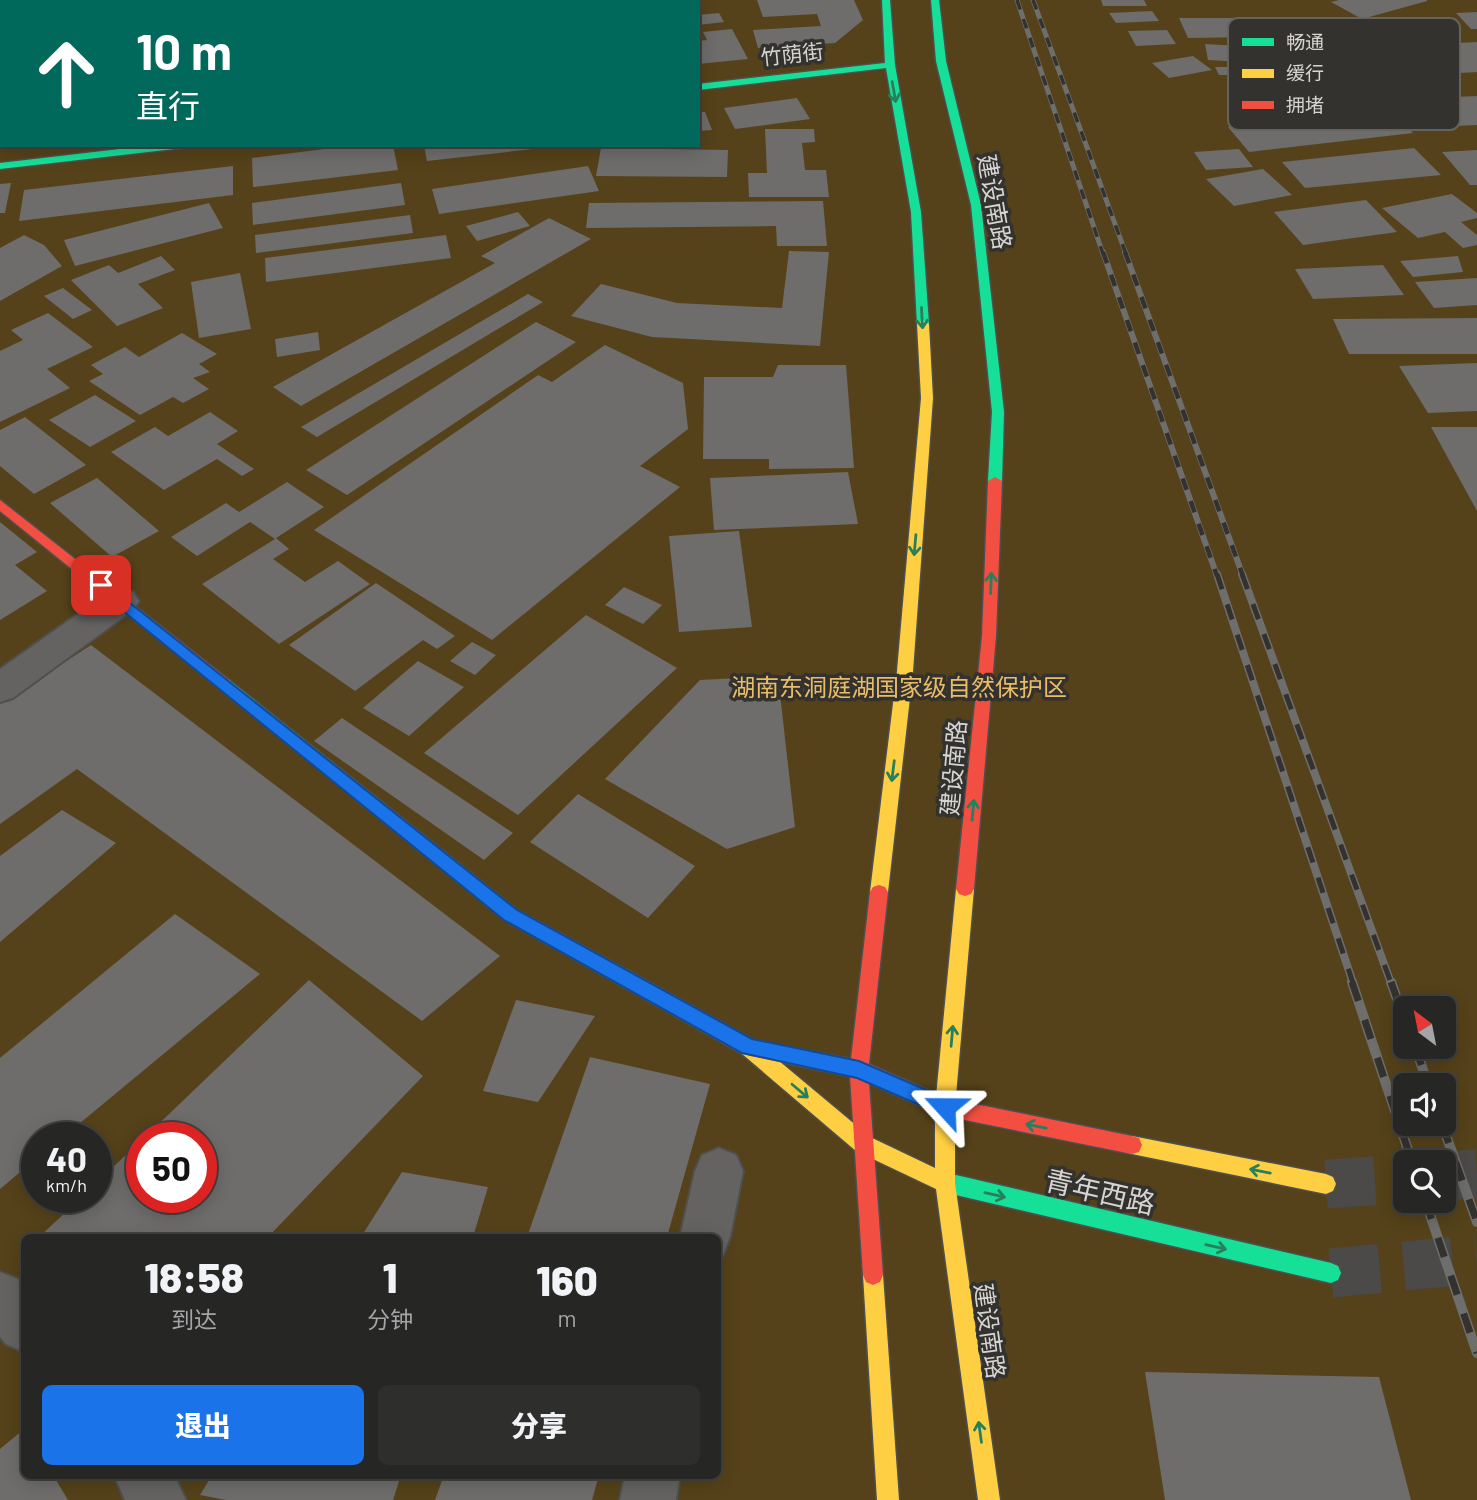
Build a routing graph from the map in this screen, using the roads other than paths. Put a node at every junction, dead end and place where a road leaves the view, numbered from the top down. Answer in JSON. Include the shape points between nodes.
{"nodes":[{"id":1,"x":886,"y":0,"type":"edge"},
{"id":2,"x":935,"y":0,"type":"edge"},
{"id":3,"x":890,"y":65,"type":"junction"},
{"id":4,"x":700,"y":87,"type":"edge"},
{"id":5,"x":166,"y":147,"type":"edge"},
{"id":6,"x":0,"y":166,"type":"edge"},
{"id":7,"x":0,"y":504,"type":"edge"},
{"id":8,"x":121,"y":601,"type":"junction"},
{"id":9,"x":0,"y":688,"type":"edge"},
{"id":10,"x":748,"y":1047,"type":"junction"},
{"id":11,"x":859,"y":1069,"type":"junction"},
{"id":12,"x":945,"y":1107,"type":"junction"},
{"id":13,"x":863,"y":1144,"type":"junction"},
{"id":14,"x":719,"y":1171,"type":"dead end"},
{"id":15,"x":945,"y":1183,"type":"junction"},
{"id":16,"x":1326,"y":1184,"type":"tunnel mouth"},
{"id":17,"x":706,"y":1234,"type":"edge"},
{"id":18,"x":1331,"y":1273,"type":"tunnel mouth"},
{"id":19,"x":0,"y":1297,"type":"edge"},
{"id":20,"x":21,"y":1322,"type":"edge"},
{"id":21,"x":144,"y":1479,"type":"edge"},
{"id":22,"x":652,"y":1479,"type":"edge"},
{"id":23,"x":158,"y":1500,"type":"edge"},
{"id":24,"x":648,"y":1500,"type":"edge"},
{"id":25,"x":888,"y":1500,"type":"edge"},
{"id":26,"x":989,"y":1500,"type":"edge"}],
"edges":[{"from":1,"to":3,"type":"main road"},
{"from":12,"to":2,"type":"main road","name":"建设南路","one_way":true,"via":[[989,636],[999,412],[976,205],[941,61]]},
{"from":3,"to":4,"type":"main road","name":"竹荫街"},
{"from":3,"to":11,"type":"main road","one_way":true,"via":[[916,212],[927,398],[905,671]]},
{"from":5,"to":6,"type":"main road"},
{"from":7,"to":8,"type":"main road"},
{"from":8,"to":9,"type":"street"},
{"from":8,"to":10,"type":"main road","via":[[511,915]]},
{"from":10,"to":11,"type":"main road","name":"青年西路"},
{"from":10,"to":13,"type":"main road","name":"青年西路","one_way":true},
{"from":11,"to":12,"type":"main road","name":"青年西路"},
{"from":11,"to":13,"type":"main road"},
{"from":12,"to":15,"type":"main road","name":"建设南路"},
{"from":16,"to":12,"type":"main road","name":"青年西路","one_way":true},
{"from":13,"to":15,"type":"main road","name":"青年西路"},
{"from":13,"to":25,"type":"main road"},
{"from":14,"to":17,"type":"street"},
{"from":15,"to":18,"type":"main road","name":"青年西路","one_way":true},
{"from":26,"to":15,"type":"main road","name":"建设南路","one_way":true},
{"from":19,"to":20,"type":"street"},
{"from":21,"to":23,"type":"street"},
{"from":22,"to":24,"type":"street"}]}
